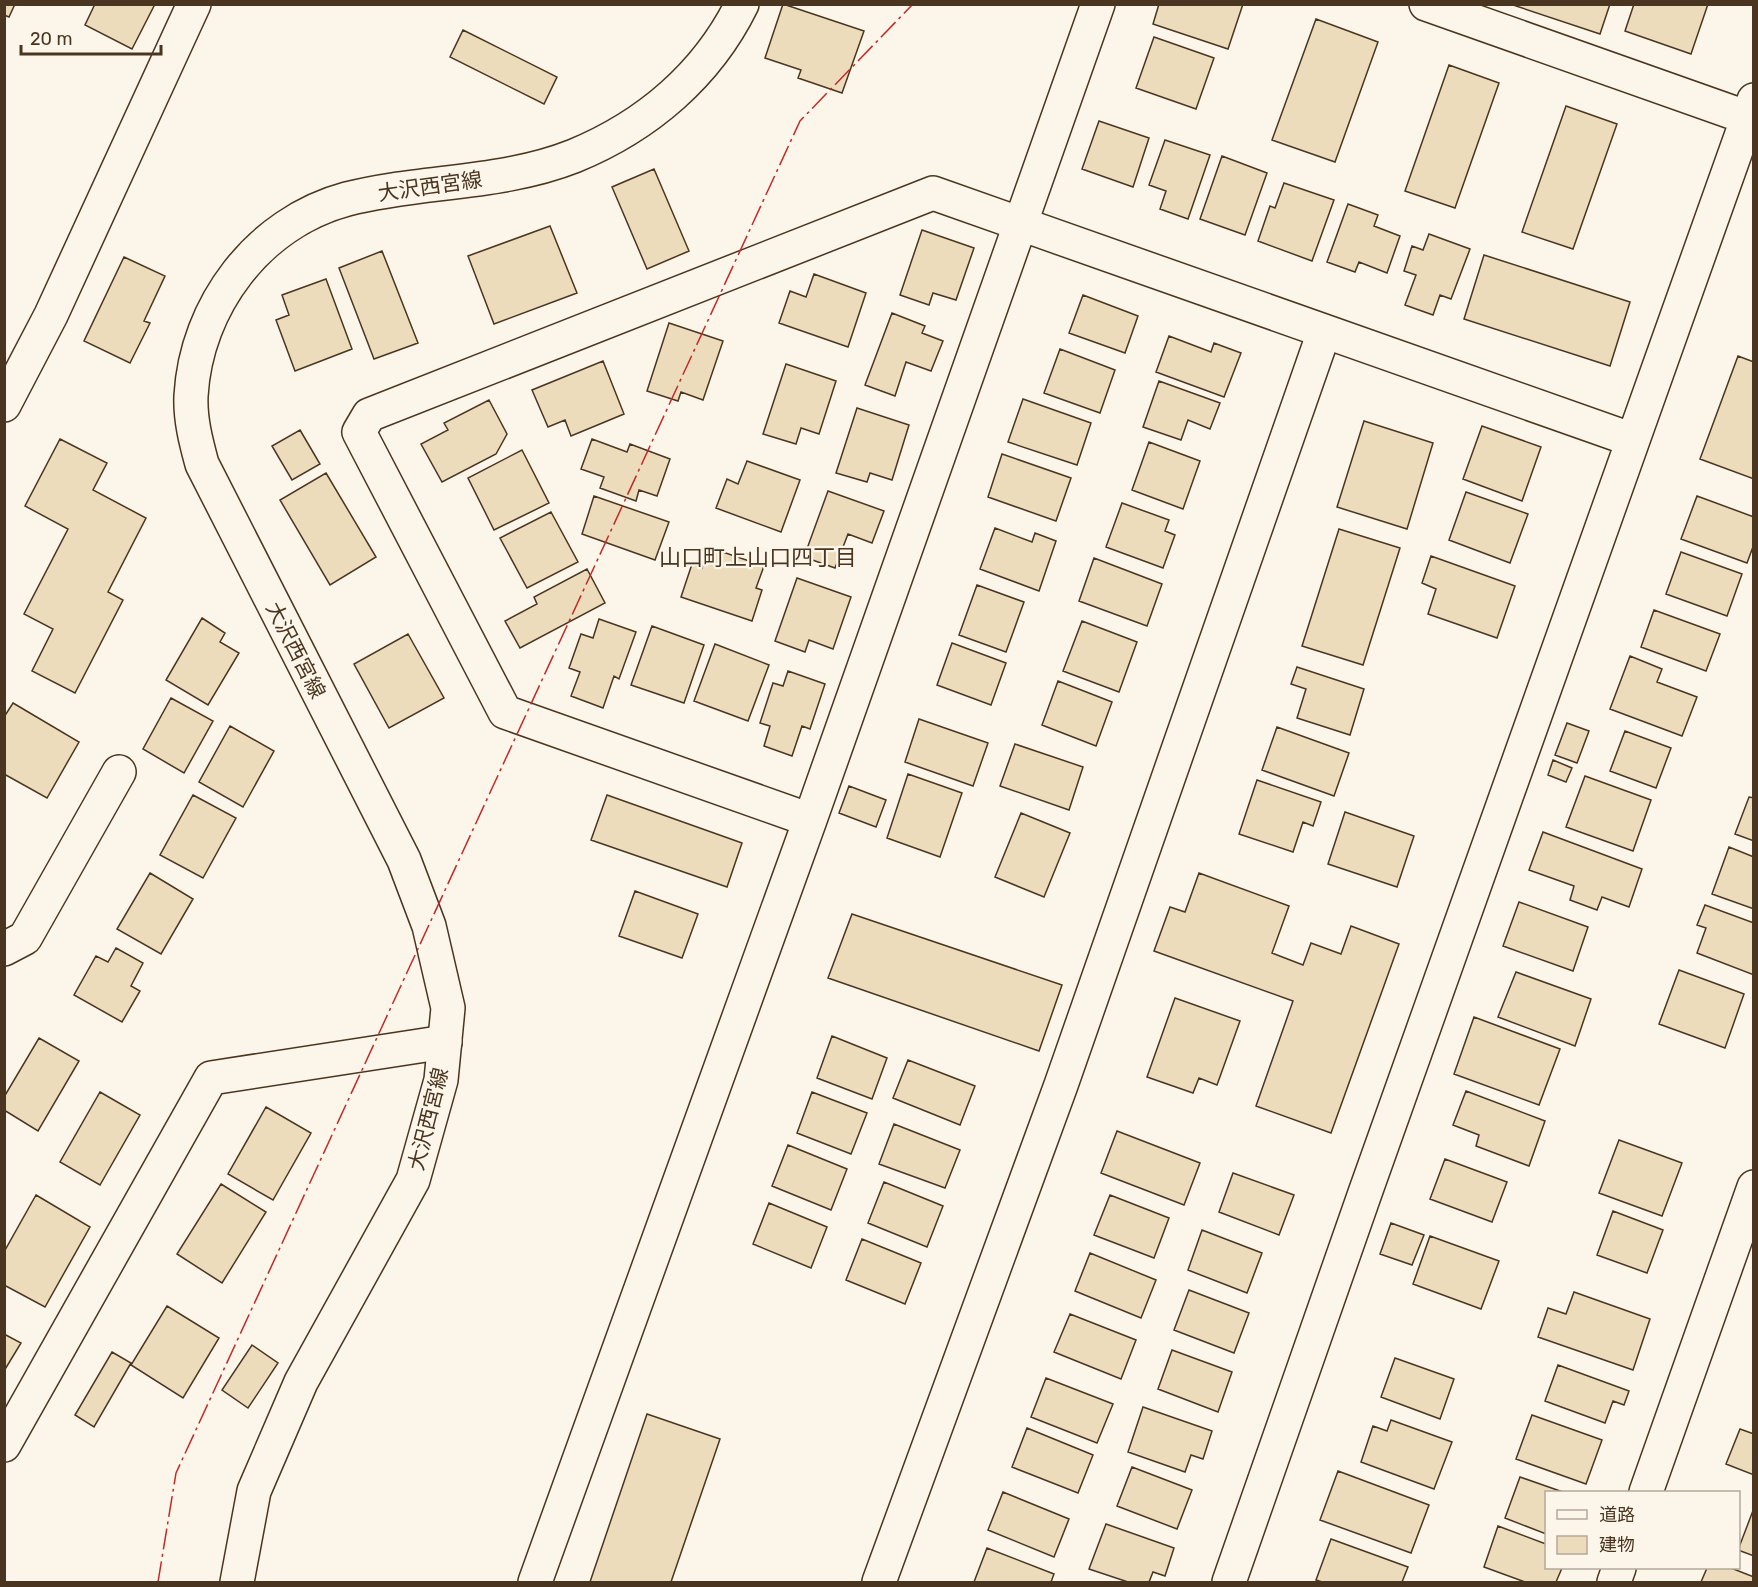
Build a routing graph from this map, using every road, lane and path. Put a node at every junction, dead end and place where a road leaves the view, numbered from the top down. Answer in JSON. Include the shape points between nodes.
{"nodes":[{"id":1,"x":194,"y":4,"type":"edge"},
{"id":2,"x":742,"y":4,"type":"edge"},
{"id":3,"x":1098,"y":4,"type":"edge"},
{"id":4,"x":1436,"y":6,"type":"edge"},
{"id":5,"x":1752,"y":112,"type":"edge"},
{"id":6,"x":1021,"y":224,"type":"junction"},
{"id":7,"x":1324,"y":332,"type":"junction"},
{"id":8,"x":4,"y":405,"type":"edge"},
{"id":9,"x":1633,"y":440,"type":"junction"},
{"id":10,"x":119,"y":772,"type":"dead end"},
{"id":11,"x":810,"y":820,"type":"junction"},
{"id":12,"x":4,"y":949,"type":"edge"},
{"id":13,"x":445,"y":1042,"type":"junction"},
{"id":14,"x":1754,"y":1187,"type":"edge"},
{"id":15,"x":4,"y":1445,"type":"edge"},
{"id":16,"x":1646,"y":1491,"type":"edge"},
{"id":17,"x":237,"y":1582,"type":"edge"},
{"id":18,"x":535,"y":1582,"type":"edge"},
{"id":19,"x":879,"y":1582,"type":"edge"},
{"id":20,"x":1229,"y":1582,"type":"edge"}],
"edges":[{"from":1,"to":8,"type":"street","via":[[51,315]]},
{"from":2,"to":13,"type":"street","name":"大沢西宮線","via":[[723,39],[680,90],[616,136],[573,156],[524,171],[380,192],[344,200],[309,214],[272,237],[248,260],[226,286],[202,335],[191,397],[202,464],[404,860],[429,926],[448,1008]]},
{"from":3,"to":6,"type":"street"},
{"from":4,"to":5,"type":"street"},
{"from":5,"to":9,"type":"street"},
{"from":6,"to":7,"type":"street"},
{"from":6,"to":11,"type":"street"},
{"from":6,"to":11,"type":"street","via":[[933,193],[369,415],[359,432],[506,712]]},
{"from":7,"to":9,"type":"street"},
{"from":7,"to":19,"type":"street","via":[[1061,1085]]},
{"from":9,"to":20,"type":"street"},
{"from":10,"to":12,"type":"street","via":[[25,938]]},
{"from":11,"to":18,"type":"street"},
{"from":13,"to":15,"type":"street","via":[[211,1078]]},
{"from":13,"to":17,"type":"street","name":"大沢西宮線","via":[[441,1080],[413,1180],[301,1382],[254,1491]]},
{"from":14,"to":16,"type":"street"}]}
